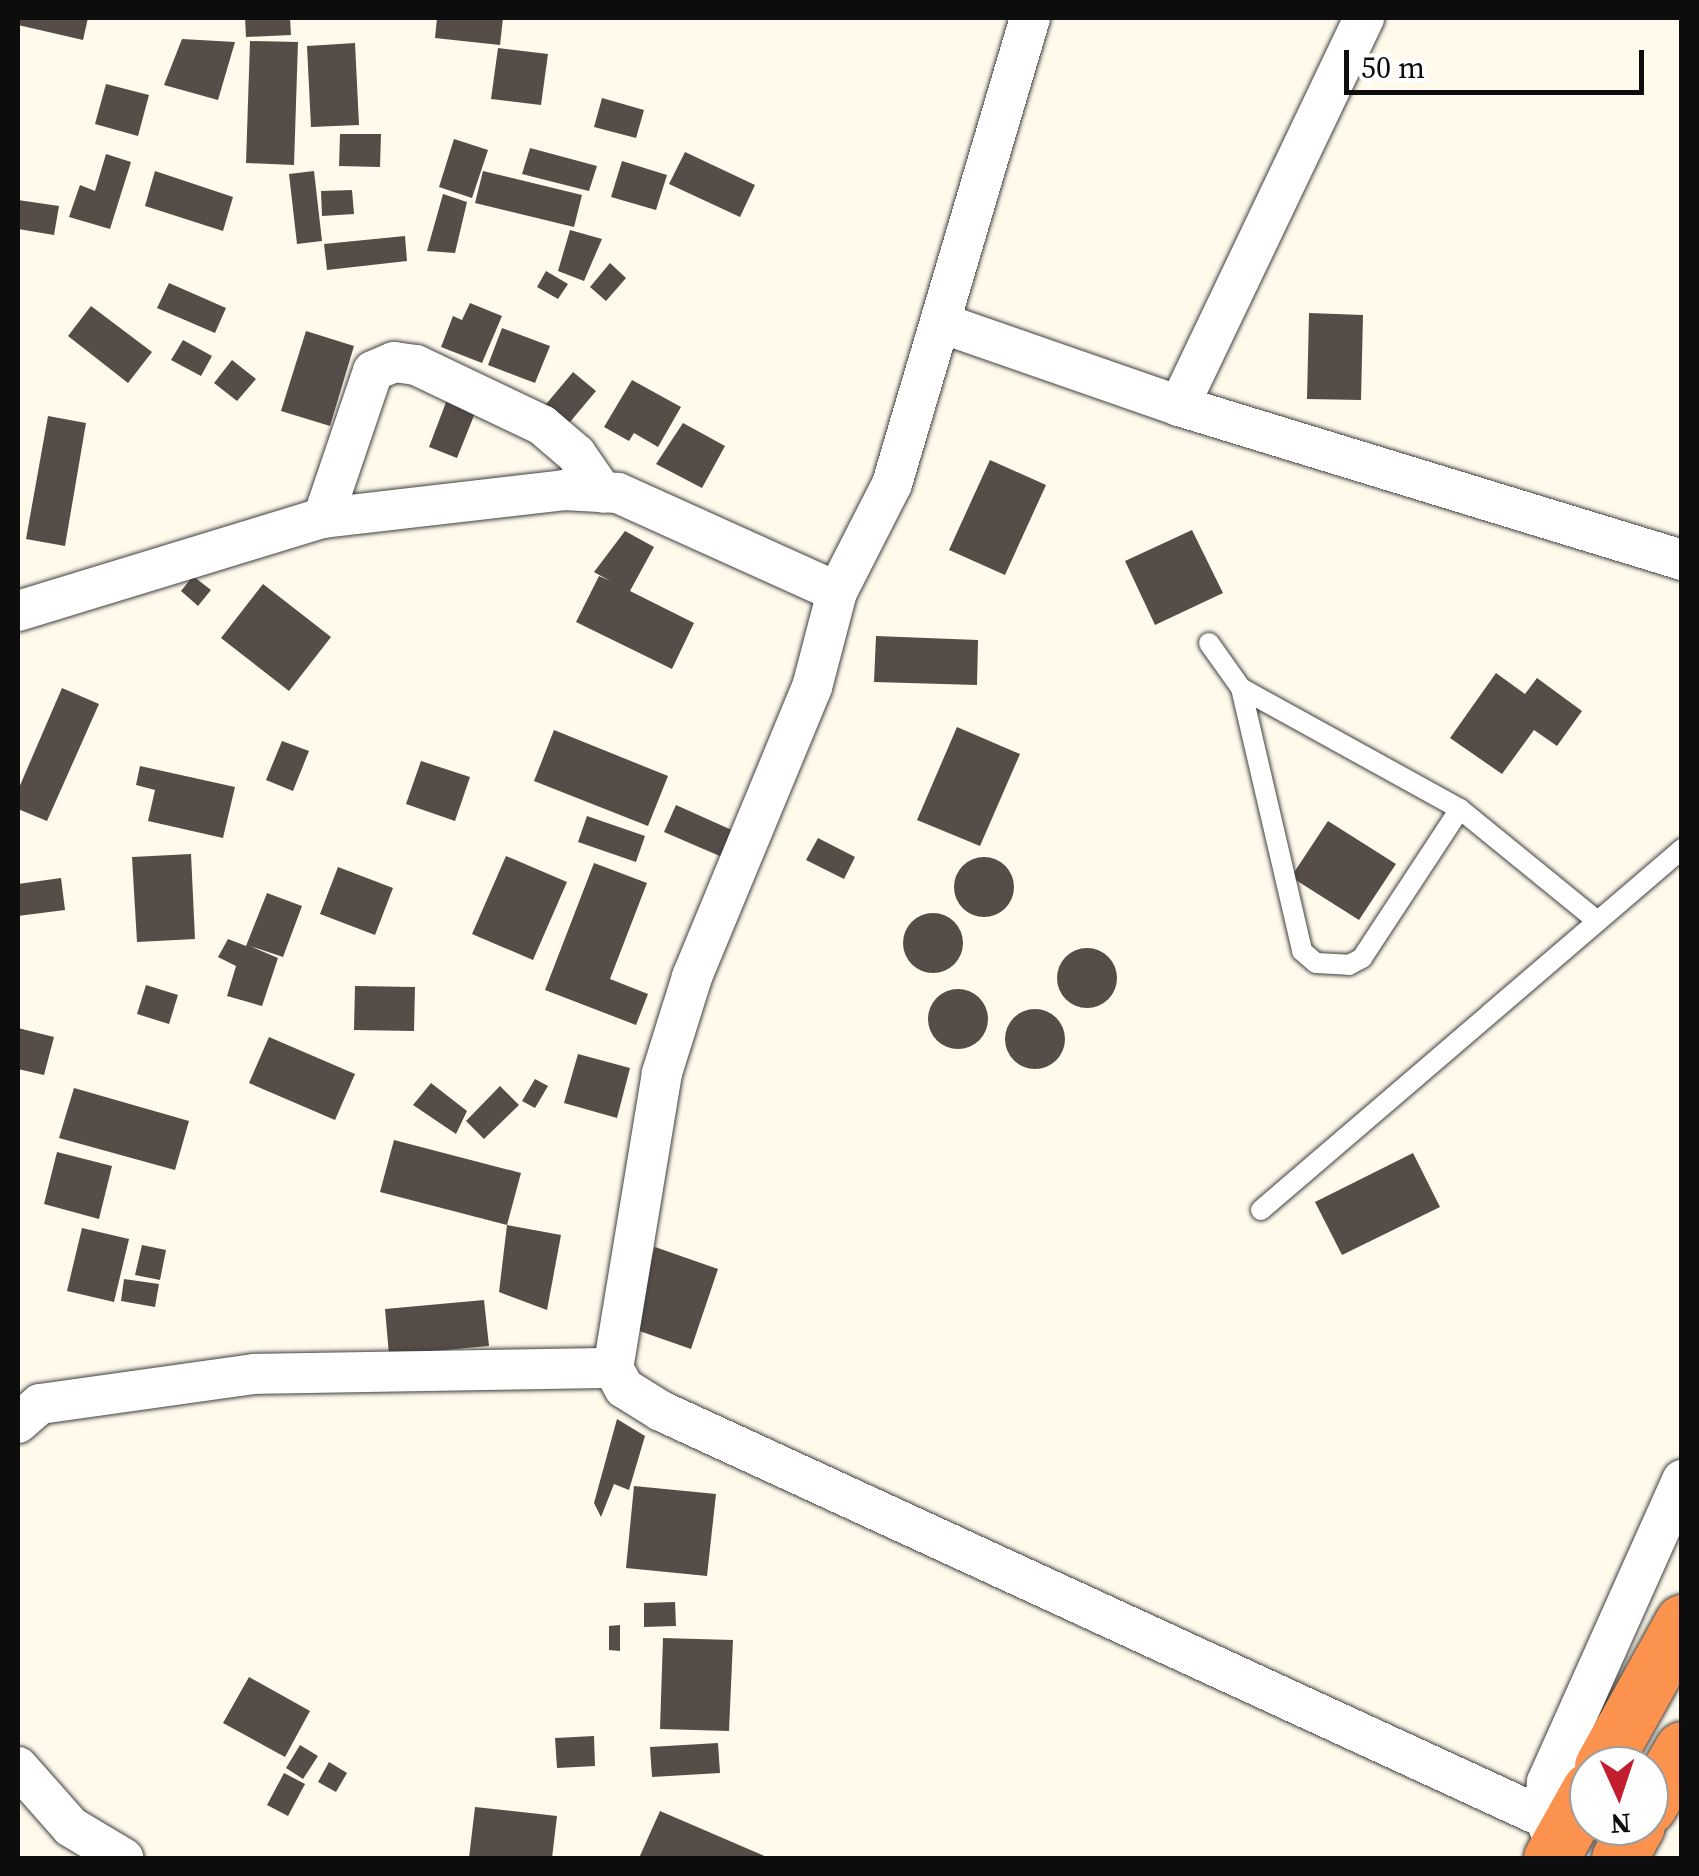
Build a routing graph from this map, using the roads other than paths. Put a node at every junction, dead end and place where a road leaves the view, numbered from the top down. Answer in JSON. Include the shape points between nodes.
{"nodes":[{"id":1,"x":1030,"y":18,"type":"edge"},
{"id":2,"x":1364,"y":18,"type":"edge"},
{"id":3,"x":941,"y":323,"type":"junction"},
{"id":4,"x":1179,"y":406,"type":"junction"},
{"id":5,"x":603,"y":493,"type":"junction"},
{"id":6,"x":323,"y":518,"type":"junction"},
{"id":7,"x":1682,"y":560,"type":"edge"},
{"id":8,"x":837,"y":592,"type":"junction"},
{"id":9,"x":18,"y":611,"type":"edge"},
{"id":10,"x":1208,"y":643,"type":"dead end"},
{"id":11,"x":1241,"y":688,"type":"junction"},
{"id":12,"x":1460,"y":809,"type":"junction"},
{"id":13,"x":1682,"y":850,"type":"edge"},
{"id":14,"x":1594,"y":919,"type":"junction"},
{"id":15,"x":1261,"y":1210,"type":"dead end"},
{"id":16,"x":613,"y":1368,"type":"junction"},
{"id":17,"x":18,"y":1423,"type":"edge"},
{"id":18,"x":1682,"y":1480,"type":"edge"},
{"id":19,"x":1682,"y":1622,"type":"edge"},
{"id":20,"x":1613,"y":1746,"type":"edge"},
{"id":21,"x":1682,"y":1749,"type":"edge"},
{"id":22,"x":18,"y":1767,"type":"edge"},
{"id":23,"x":1669,"y":1771,"type":"edge"},
{"id":24,"x":1561,"y":1829,"type":"edge"},
{"id":25,"x":122,"y":1858,"type":"edge"}],
"edges":[{"from":1,"to":3,"type":"street"},
{"from":2,"to":4,"type":"street"},
{"from":3,"to":4,"type":"street"},
{"from":3,"to":8,"type":"street","via":[[892,484]]},
{"from":4,"to":7,"type":"street"},
{"from":5,"to":6,"type":"street","via":[[511,492]]},
{"from":5,"to":6,"type":"street","via":[[576,454],[542,425],[416,365],[394,362],[373,371]]},
{"from":5,"to":8,"type":"street","via":[[618,493]]},
{"from":6,"to":9,"type":"street"},
{"from":8,"to":16,"type":"street","via":[[812,688],[692,976],[662,1073]]},
{"from":10,"to":11,"type":"lane"},
{"from":11,"to":12,"type":"lane"},
{"from":11,"to":12,"type":"lane","via":[[1302,951],[1316,962],[1349,966],[1362,958]]},
{"from":12,"to":14,"type":"lane"},
{"from":13,"to":14,"type":"lane"},
{"from":14,"to":15,"type":"lane"},
{"from":16,"to":17,"type":"street","via":[[254,1374],[40,1404]]},
{"from":16,"to":24,"type":"street","via":[[624,1388],[661,1411]]},
{"from":18,"to":24,"type":"street","via":[[1547,1782]]},
{"from":19,"to":20,"type":"highway"},
{"from":21,"to":23,"type":"highway"},
{"from":22,"to":25,"type":"street","via":[[70,1827]]}]}
